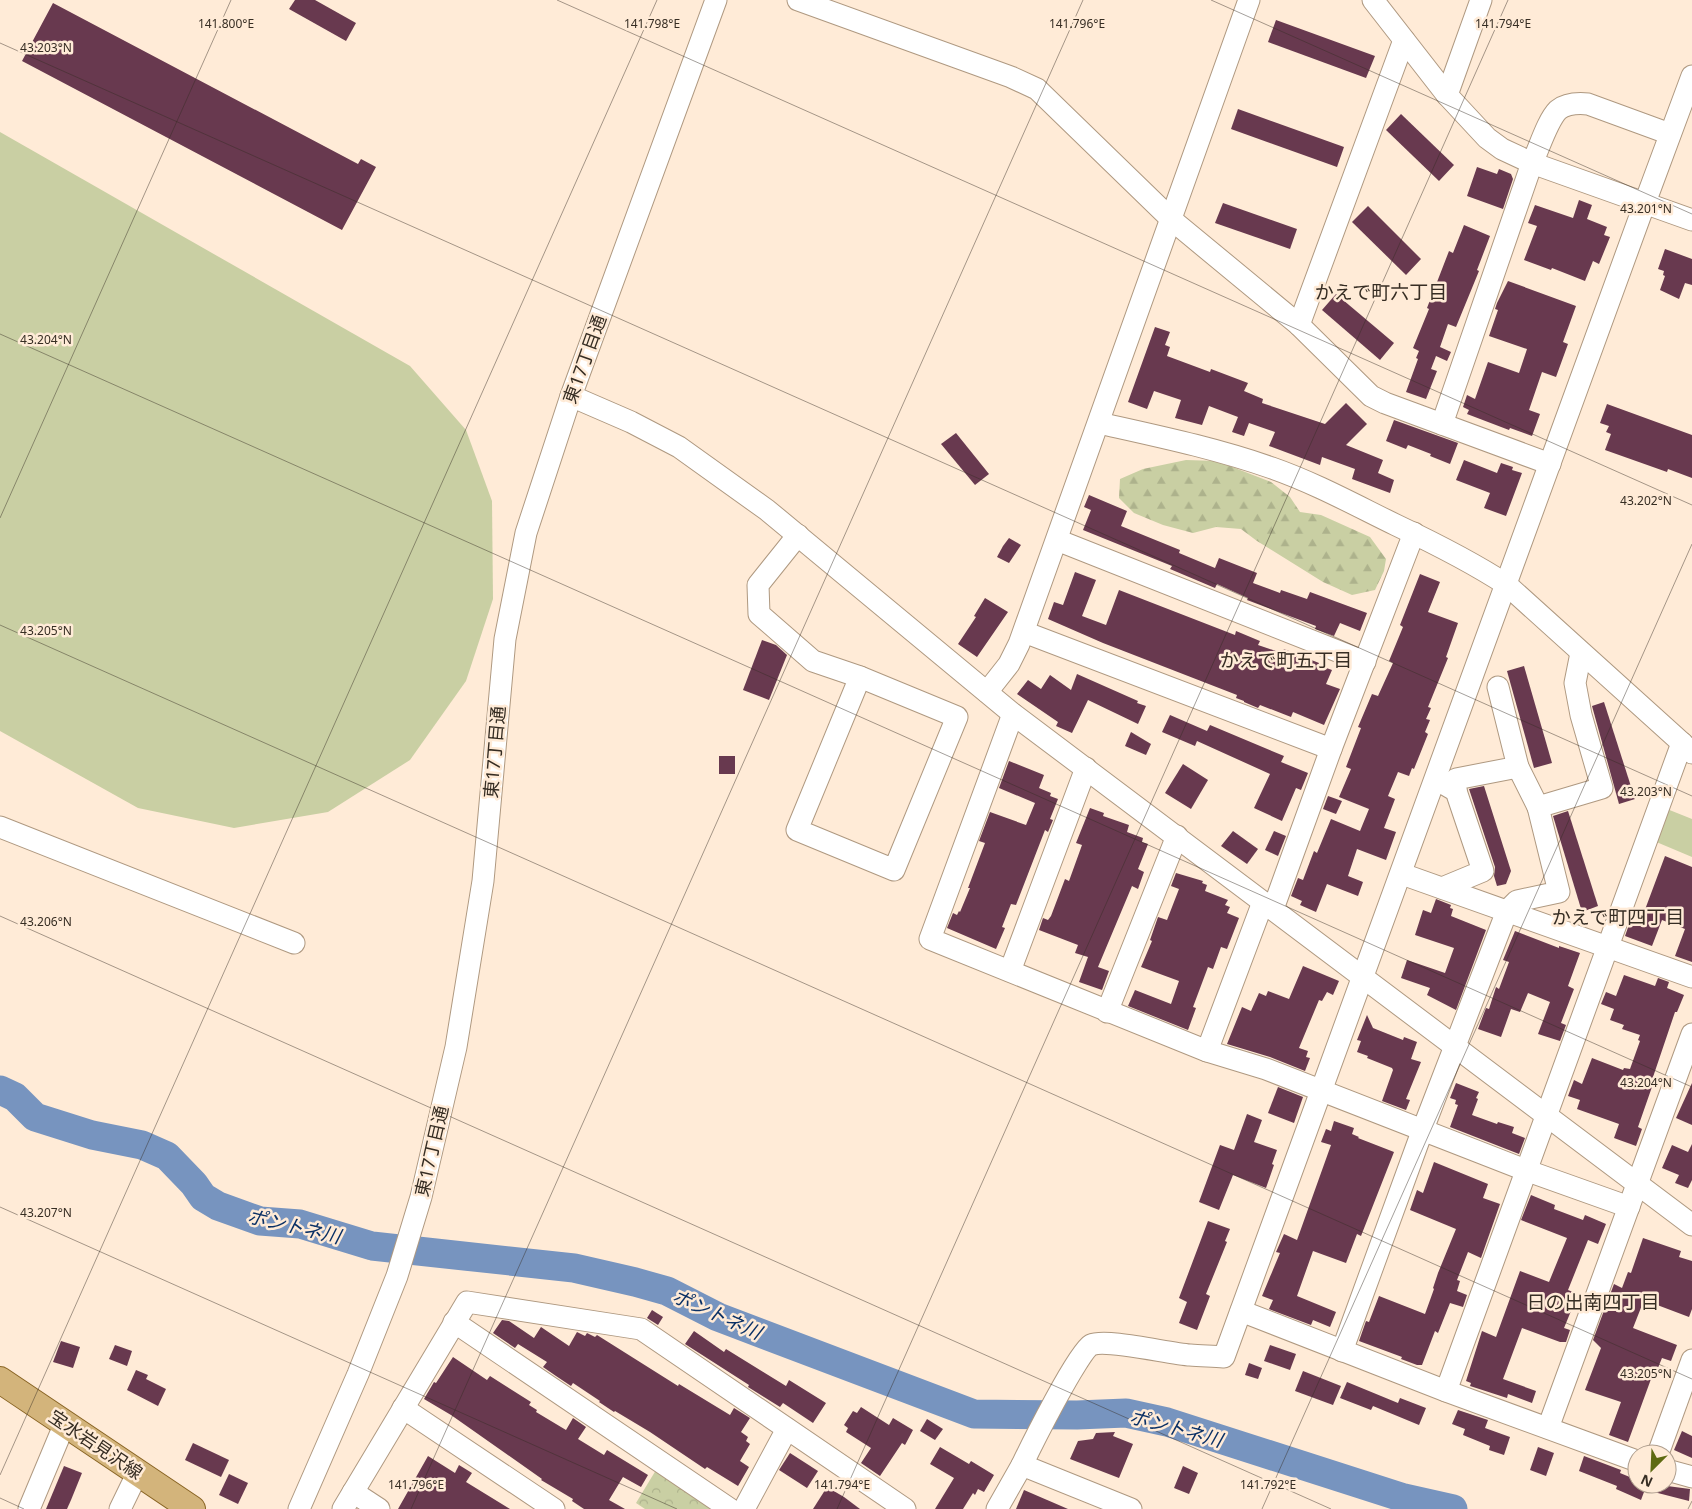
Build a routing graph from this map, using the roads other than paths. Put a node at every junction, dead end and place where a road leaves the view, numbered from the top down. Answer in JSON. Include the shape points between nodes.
{"nodes":[{"id":1,"x":716,"y":0,"type":"edge"},
{"id":2,"x":798,"y":0,"type":"edge"},
{"id":3,"x":1249,"y":0,"type":"edge"},
{"id":4,"x":1373,"y":0,"type":"edge"},
{"id":5,"x":1481,"y":0,"type":"edge"},
{"id":6,"x":1404,"y":40,"type":"junction"},
{"id":7,"x":1692,"y":76,"type":"edge"},
{"id":8,"x":1447,"y":95,"type":"junction"},
{"id":9,"x":1670,"y":134,"type":"junction"},
{"id":10,"x":1532,"y":163,"type":"junction"},
{"id":11,"x":1645,"y":204,"type":"junction"},
{"id":12,"x":1172,"y":220,"type":"junction"},
{"id":13,"x":1692,"y":220,"type":"edge"},
{"id":14,"x":1299,"y":325,"type":"junction"},
{"id":15,"x":571,"y":396,"type":"junction"},
{"id":16,"x":1098,"y":423,"type":"junction"},
{"id":17,"x":1442,"y":424,"type":"junction"},
{"id":18,"x":1550,"y":464,"type":"junction"},
{"id":19,"x":1414,"y":533,"type":"junction"},
{"id":20,"x":798,"y":535,"type":"junction"},
{"id":21,"x":1057,"y":540,"type":"junction"},
{"id":22,"x":1507,"y":585,"type":"junction"},
{"id":23,"x":1024,"y":632,"type":"junction"},
{"id":24,"x":1580,"y":653,"type":"junction"},
{"id":25,"x":1365,"y":662,"type":"junction"},
{"id":26,"x":860,"y":677,"type":"junction"},
{"id":27,"x":1498,"y":687,"type":"dead end"},
{"id":28,"x":987,"y":692,"type":"junction"},
{"id":29,"x":1013,"y":714,"type":"junction"},
{"id":30,"x":1687,"y":748,"type":"edge"},
{"id":31,"x":1331,"y":749,"type":"junction"},
{"id":32,"x":1518,"y":767,"type":"junction"},
{"id":33,"x":1086,"y":768,"type":"junction"},
{"id":34,"x":1436,"y":780,"type":"junction"},
{"id":35,"x":1456,"y":791,"type":"junction"},
{"id":36,"x":1538,"y":807,"type":"junction"},
{"id":37,"x":0,"y":827,"type":"edge"},
{"id":38,"x":1177,"y":836,"type":"junction"},
{"id":39,"x":1402,"y":874,"type":"junction"},
{"id":40,"x":1442,"y":888,"type":"junction"},
{"id":41,"x":1268,"y":906,"type":"junction"},
{"id":42,"x":1506,"y":910,"type":"junction"},
{"id":43,"x":294,"y":942,"type":"dead end"},
{"id":44,"x":1609,"y":947,"type":"junction"},
{"id":45,"x":1010,"y":971,"type":"junction"},
{"id":46,"x":1692,"y":977,"type":"edge"},
{"id":47,"x":1364,"y":978,"type":"junction"},
{"id":48,"x":1107,"y":1012,"type":"junction"},
{"id":49,"x":1692,"y":1034,"type":"edge"},
{"id":50,"x":1455,"y":1046,"type":"junction"},
{"id":51,"x":1207,"y":1051,"type":"junction"},
{"id":52,"x":1322,"y":1091,"type":"junction"},
{"id":53,"x":1546,"y":1115,"type":"junction"},
{"id":54,"x":1423,"y":1129,"type":"junction"},
{"id":55,"x":1526,"y":1170,"type":"junction"},
{"id":56,"x":1638,"y":1184,"type":"junction"},
{"id":57,"x":1629,"y":1207,"type":"junction"},
{"id":58,"x":1692,"y":1226,"type":"edge"},
{"id":59,"x":1241,"y":1311,"type":"junction"},
{"id":60,"x":454,"y":1322,"type":"junction"},
{"id":61,"x":1342,"y":1351,"type":"junction"},
{"id":62,"x":1692,"y":1360,"type":"edge"},
{"id":63,"x":0,"y":1380,"type":"edge"},
{"id":64,"x":1446,"y":1390,"type":"junction"},
{"id":65,"x":403,"y":1408,"type":"junction"},
{"id":66,"x":65,"y":1423,"type":"junction"},
{"id":67,"x":1548,"y":1428,"type":"junction"},
{"id":68,"x":786,"y":1430,"type":"junction"},
{"id":69,"x":1662,"y":1444,"type":"edge"},
{"id":70,"x":1627,"y":1457,"type":"edge"},
{"id":71,"x":1022,"y":1465,"type":"junction"},
{"id":72,"x":138,"y":1472,"type":"junction"},
{"id":73,"x":1677,"y":1473,"type":"edge"},
{"id":74,"x":1692,"y":1477,"type":"edge"},
{"id":75,"x":348,"y":1500,"type":"edge"},
{"id":76,"x":29,"y":1509,"type":"edge"},
{"id":77,"x":120,"y":1509,"type":"edge"},
{"id":78,"x":192,"y":1509,"type":"edge"},
{"id":79,"x":299,"y":1509,"type":"edge"},
{"id":80,"x":379,"y":1509,"type":"edge"},
{"id":81,"x":554,"y":1509,"type":"edge"},
{"id":82,"x":730,"y":1509,"type":"edge"},
{"id":83,"x":744,"y":1509,"type":"edge"},
{"id":84,"x":905,"y":1509,"type":"edge"},
{"id":85,"x":997,"y":1509,"type":"edge"},
{"id":86,"x":1131,"y":1509,"type":"edge"}],
"edges":[{"from":1,"to":15,"type":"street","name":"東17丁目通"},
{"from":2,"to":12,"type":"street","via":[[1037,89]]},
{"from":3,"to":12,"type":"street"},
{"from":4,"to":6,"type":"street"},
{"from":5,"to":8,"type":"street"},
{"from":6,"to":8,"type":"street"},
{"from":6,"to":14,"type":"street"},
{"from":7,"to":9,"type":"street"},
{"from":8,"to":10,"type":"street","via":[[1488,138],[1502,149]]},
{"from":9,"to":10,"type":"street","via":[[1588,104],[1566,105],[1558,110]]},
{"from":9,"to":11,"type":"street"},
{"from":10,"to":11,"type":"street"},
{"from":10,"to":17,"type":"street"},
{"from":11,"to":13,"type":"street"},
{"from":11,"to":18,"type":"street"},
{"from":12,"to":14,"type":"street"},
{"from":12,"to":16,"type":"street"},
{"from":14,"to":17,"type":"street","via":[[1372,396]]},
{"from":15,"to":20,"type":"street","via":[[679,447]]},
{"from":15,"to":79,"type":"street","name":"東17丁目通","via":[[526,533],[505,639],[482,881],[456,1047],[421,1197],[397,1276]]},
{"from":16,"to":19,"type":"street","via":[[1177,440],[1272,468]]},
{"from":16,"to":21,"type":"street"},
{"from":17,"to":18,"type":"street"},
{"from":18,"to":22,"type":"street"},
{"from":19,"to":22,"type":"street"},
{"from":19,"to":25,"type":"street"},
{"from":20,"to":26,"type":"street","via":[[758,585],[759,614],[813,661]]},
{"from":20,"to":28,"type":"street"},
{"from":21,"to":23,"type":"street"},
{"from":21,"to":25,"type":"street"},
{"from":22,"to":24,"type":"street"},
{"from":22,"to":34,"type":"street"},
{"from":23,"to":28,"type":"street","via":[[1009,664]]},
{"from":23,"to":31,"type":"street"},
{"from":24,"to":30,"type":"street"},
{"from":24,"to":36,"type":"street","via":[[1575,683],[1602,788]]},
{"from":25,"to":31,"type":"street"},
{"from":26,"to":26,"type":"street","via":[[797,830],[894,870],[957,717]]},
{"from":27,"to":32,"type":"street"},
{"from":28,"to":29,"type":"street"},
{"from":29,"to":33,"type":"street"},
{"from":29,"to":45,"type":"street","via":[[930,939]]},
{"from":30,"to":44,"type":"street"},
{"from":31,"to":41,"type":"street"},
{"from":32,"to":35,"type":"street","via":[[1456,779]]},
{"from":32,"to":36,"type":"street"},
{"from":33,"to":38,"type":"street"},
{"from":33,"to":45,"type":"street"},
{"from":34,"to":35,"type":"street"},
{"from":34,"to":39,"type":"street"},
{"from":35,"to":40,"type":"street","via":[[1483,871]]},
{"from":36,"to":42,"type":"street","via":[[1559,892],[1517,901]]},
{"from":37,"to":43,"type":"street"},
{"from":38,"to":41,"type":"street"},
{"from":38,"to":48,"type":"street"},
{"from":39,"to":40,"type":"street"},
{"from":39,"to":47,"type":"street"},
{"from":40,"to":42,"type":"street"},
{"from":41,"to":47,"type":"street"},
{"from":41,"to":51,"type":"street"},
{"from":42,"to":44,"type":"street"},
{"from":42,"to":50,"type":"street"},
{"from":44,"to":46,"type":"street"},
{"from":44,"to":53,"type":"street"},
{"from":45,"to":48,"type":"street"},
{"from":47,"to":50,"type":"street"},
{"from":47,"to":52,"type":"street"},
{"from":48,"to":51,"type":"street"},
{"from":49,"to":56,"type":"street"},
{"from":50,"to":53,"type":"street"},
{"from":50,"to":54,"type":"street"},
{"from":51,"to":52,"type":"street"},
{"from":52,"to":54,"type":"street"},
{"from":52,"to":59,"type":"street"},
{"from":53,"to":55,"type":"street"},
{"from":53,"to":56,"type":"street"},
{"from":54,"to":55,"type":"street"},
{"from":54,"to":61,"type":"street"},
{"from":55,"to":57,"type":"street"},
{"from":55,"to":64,"type":"street"},
{"from":56,"to":57,"type":"street"},
{"from":56,"to":58,"type":"street"},
{"from":57,"to":67,"type":"street"},
{"from":59,"to":61,"type":"street"},
{"from":59,"to":71,"type":"street","via":[[1224,1357],[1116,1344],[1092,1345],[1084,1352],[1061,1391]]},
{"from":60,"to":65,"type":"street"},
{"from":60,"to":68,"type":"street","via":[[467,1302],[641,1329]]},
{"from":60,"to":82,"type":"street"},
{"from":61,"to":64,"type":"street"},
{"from":62,"to":69,"type":"street"},
{"from":63,"to":66,"type":"main road","name":"宝水岩見沢線"},
{"from":64,"to":67,"type":"street"},
{"from":65,"to":75,"type":"street"},
{"from":65,"to":81,"type":"street"},
{"from":66,"to":72,"type":"main road","name":"宝水岩見沢線"},
{"from":66,"to":76,"type":"street"},
{"from":67,"to":70,"type":"street"},
{"from":68,"to":83,"type":"street"},
{"from":68,"to":84,"type":"street"},
{"from":71,"to":85,"type":"street"},
{"from":71,"to":86,"type":"street"},
{"from":72,"to":77,"type":"street"},
{"from":72,"to":78,"type":"main road","name":"宝水岩見沢線"},
{"from":73,"to":74,"type":"street"},
{"from":75,"to":80,"type":"street"}]}
